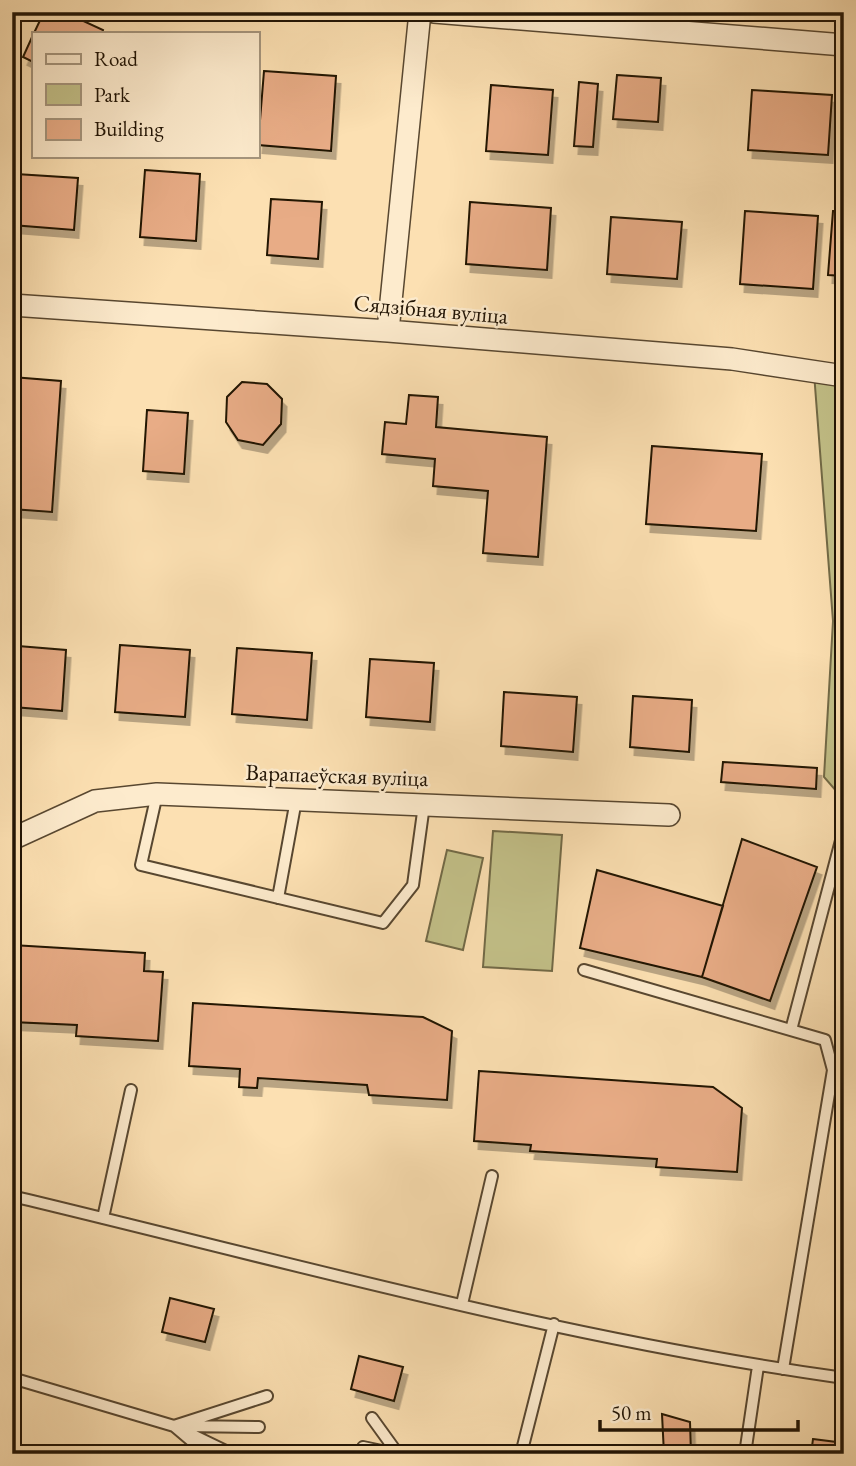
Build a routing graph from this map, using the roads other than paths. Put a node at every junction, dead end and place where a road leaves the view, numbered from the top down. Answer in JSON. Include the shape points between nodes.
{"nodes":[{"id":1,"x":421,"y":12,"type":"edge"},
{"id":2,"x":434,"y":12,"type":"edge"},
{"id":3,"x":844,"y":45,"type":"edge"},
{"id":4,"x":12,"y":305,"type":"edge"},
{"id":5,"x":387,"y":331,"type":"junction"},
{"id":6,"x":844,"y":376,"type":"edge"},
{"id":7,"x":157,"y":794,"type":"junction"},
{"id":8,"x":296,"y":800,"type":"junction"},
{"id":9,"x":424,"y":805,"type":"junction"},
{"id":10,"x":669,"y":814,"type":"dead end"},
{"id":11,"x":844,"y":830,"type":"edge"},
{"id":12,"x":12,"y":839,"type":"edge"},
{"id":13,"x":278,"y":898,"type":"junction"},
{"id":14,"x":584,"y":970,"type":"dead end"},
{"id":15,"x":792,"y":1030,"type":"junction"},
{"id":16,"x":131,"y":1090,"type":"dead end"},
{"id":17,"x":492,"y":1176,"type":"dead end"},
{"id":18,"x":12,"y":1196,"type":"edge"},
{"id":19,"x":103,"y":1218,"type":"junction"},
{"id":20,"x":462,"y":1304,"type":"junction"},
{"id":21,"x":554,"y":1324,"type":"junction"},
{"id":22,"x":758,"y":1366,"type":"junction"},
{"id":23,"x":783,"y":1369,"type":"junction"},
{"id":24,"x":12,"y":1378,"type":"edge"},
{"id":25,"x":844,"y":1378,"type":"edge"},
{"id":26,"x":267,"y":1396,"type":"dead end"},
{"id":27,"x":372,"y":1418,"type":"dead end"},
{"id":28,"x":174,"y":1426,"type":"junction"},
{"id":29,"x":259,"y":1427,"type":"dead end"},
{"id":30,"x":363,"y":1447,"type":"dead end"},
{"id":31,"x":207,"y":1454,"type":"edge"},
{"id":32,"x":232,"y":1454,"type":"edge"},
{"id":33,"x":397,"y":1454,"type":"edge"},
{"id":34,"x":521,"y":1454,"type":"edge"},
{"id":35,"x":745,"y":1454,"type":"edge"}],
"edges":[{"from":1,"to":5,"type":"street"},
{"from":2,"to":3,"type":"street"},
{"from":4,"to":5,"type":"street","name":"Сядзібная вуліца"},
{"from":5,"to":6,"type":"street","name":"Сядзібная вуліца","via":[[732,359]]},
{"from":7,"to":8,"type":"street","name":"Варапаеўская вуліца"},
{"from":7,"to":12,"type":"street","name":"Варапаеўская вуліца","via":[[95,801]]},
{"from":7,"to":13,"type":"lane","via":[[141,865]]},
{"from":8,"to":9,"type":"street","name":"Варапаеўская вуліца"},
{"from":8,"to":13,"type":"lane"},
{"from":9,"to":10,"type":"street","name":"Варапаеўская вуліца"},
{"from":9,"to":13,"type":"lane","via":[[413,885],[383,923]]},
{"from":11,"to":15,"type":"lane"},
{"from":14,"to":15,"type":"lane"},
{"from":15,"to":23,"type":"lane","via":[[825,1040],[833,1070]]},
{"from":16,"to":19,"type":"lane"},
{"from":17,"to":20,"type":"lane"},
{"from":18,"to":19,"type":"lane"},
{"from":19,"to":20,"type":"lane"},
{"from":20,"to":21,"type":"lane"},
{"from":21,"to":22,"type":"lane"},
{"from":21,"to":34,"type":"lane"},
{"from":22,"to":23,"type":"lane"},
{"from":22,"to":35,"type":"lane"},
{"from":23,"to":25,"type":"lane"},
{"from":24,"to":28,"type":"lane"},
{"from":26,"to":28,"type":"lane"},
{"from":27,"to":33,"type":"lane"},
{"from":28,"to":29,"type":"lane"},
{"from":28,"to":31,"type":"lane"},
{"from":28,"to":32,"type":"lane"},
{"from":30,"to":33,"type":"lane"}]}
